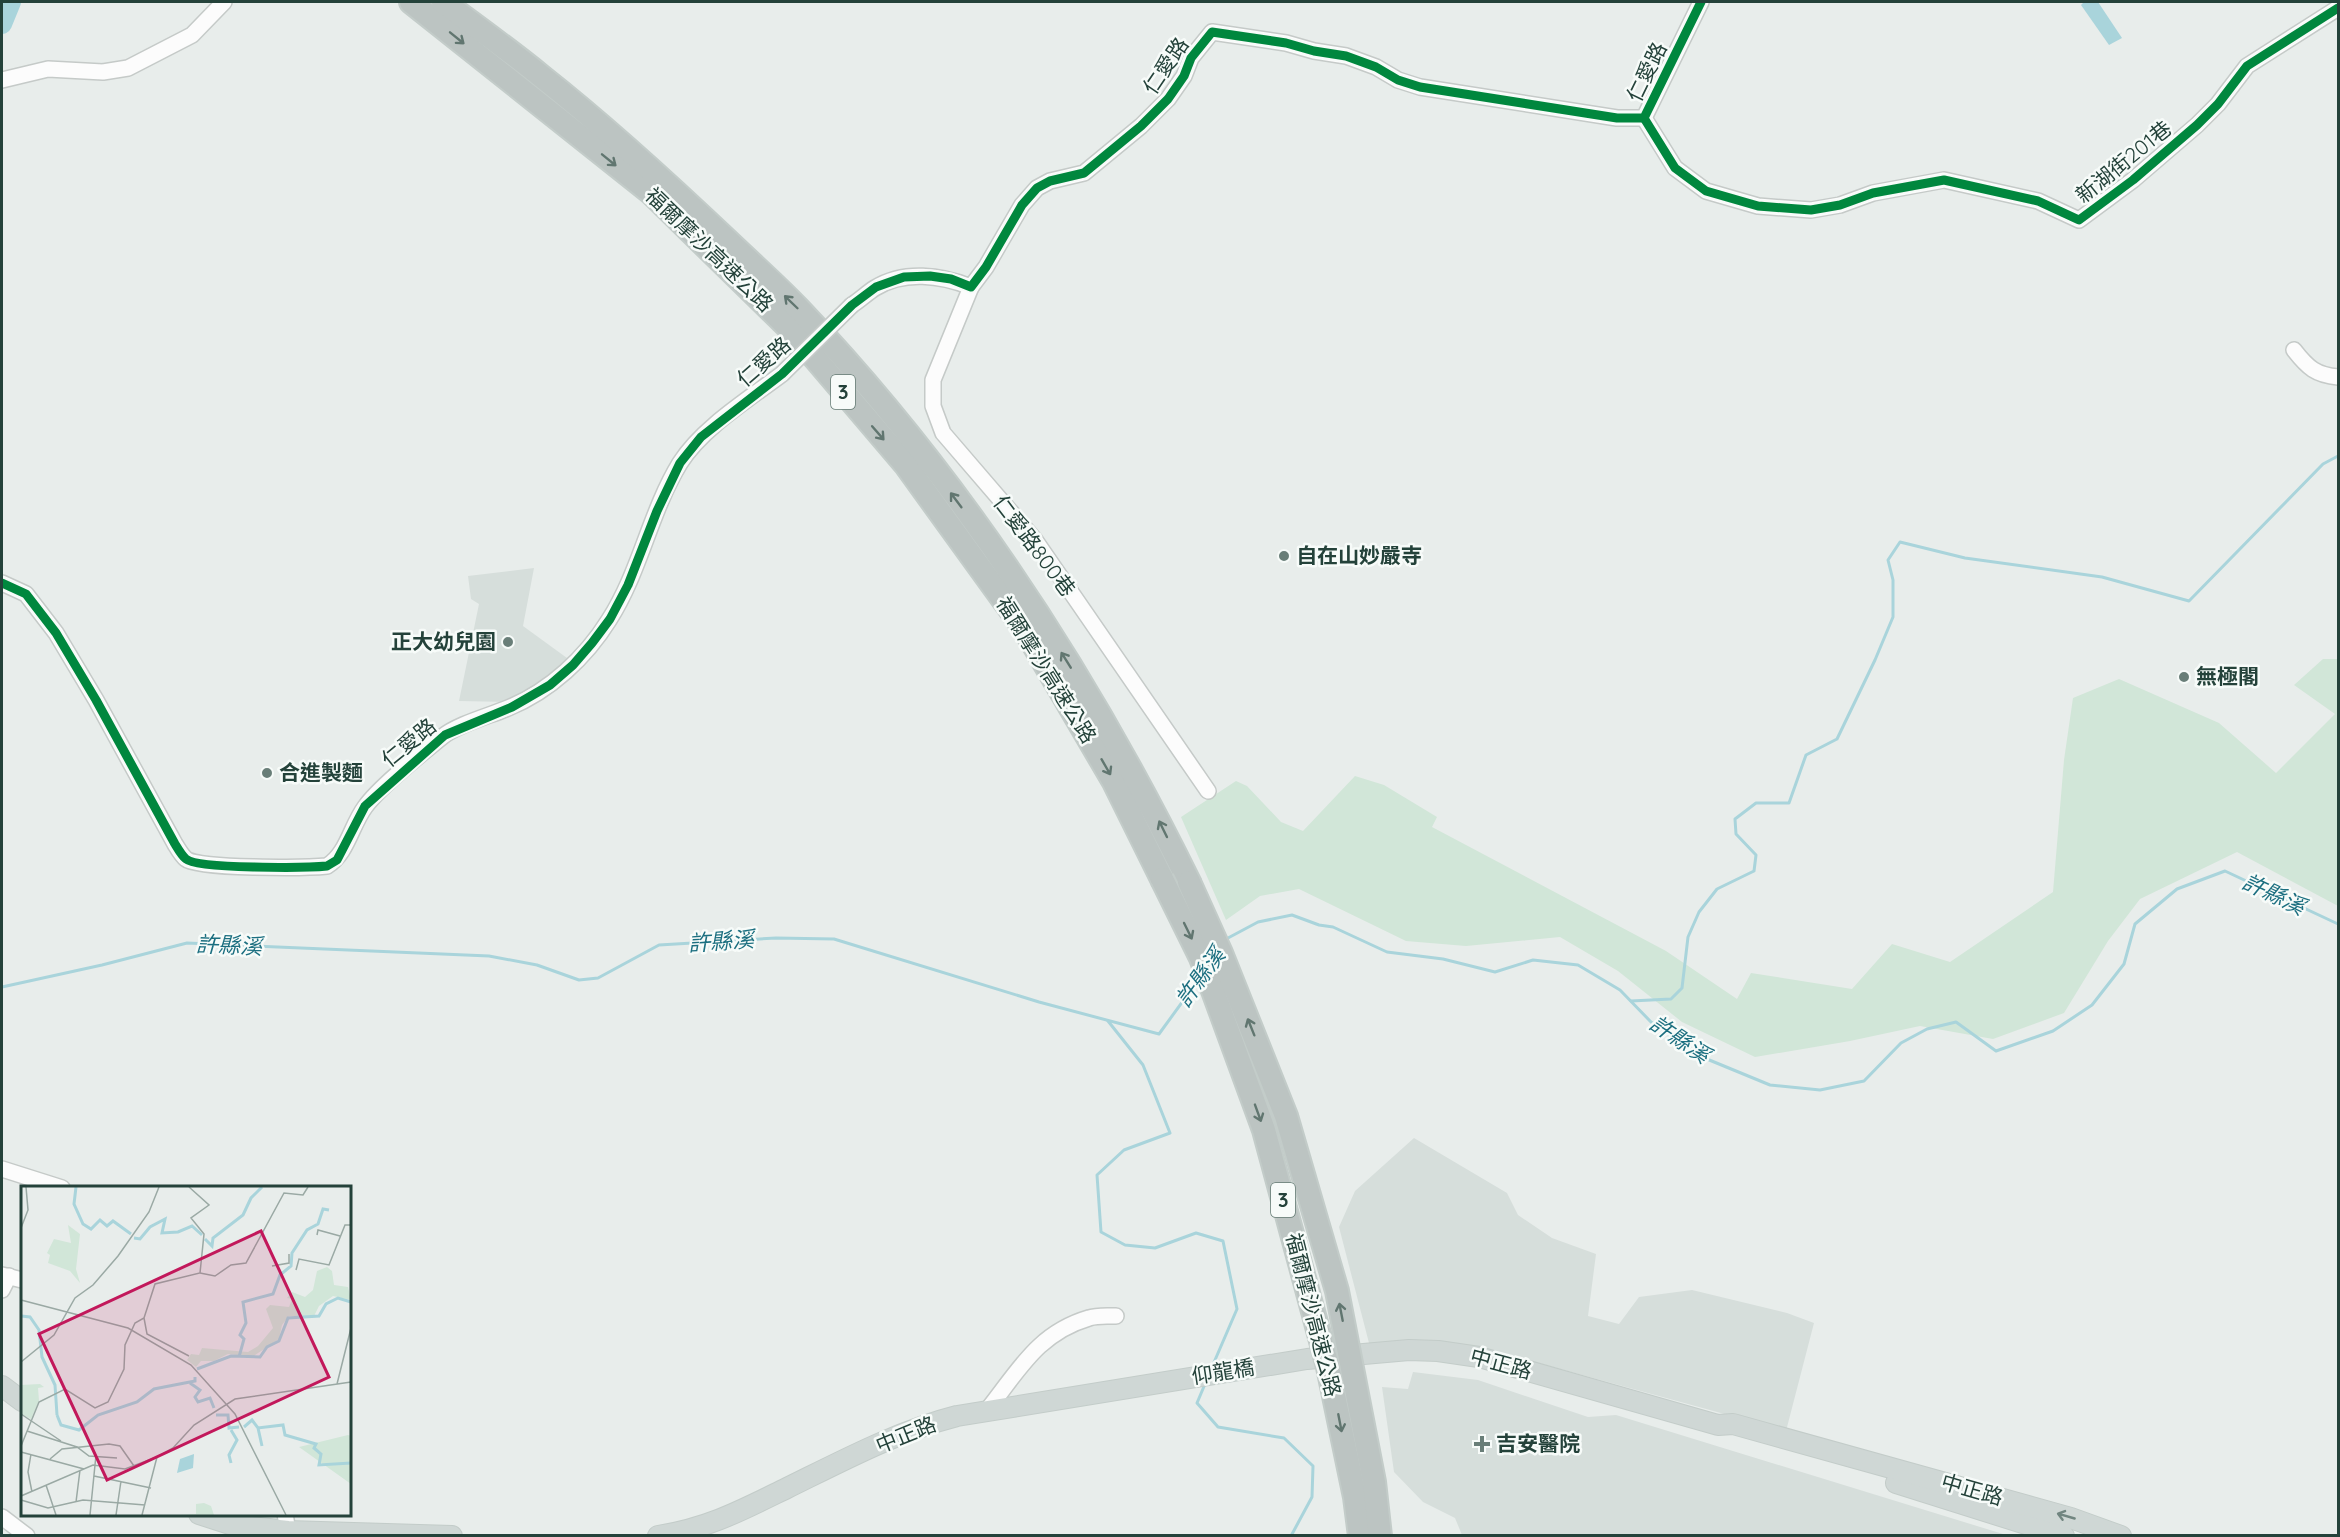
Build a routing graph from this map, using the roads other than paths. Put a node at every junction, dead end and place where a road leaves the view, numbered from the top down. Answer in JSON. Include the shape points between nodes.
{"nodes":[{"id":1,"x":224,"y":2,"type":"edge"},
{"id":2,"x":411,"y":2,"type":"edge"},
{"id":3,"x":443,"y":2,"type":"edge"},
{"id":4,"x":1701,"y":2,"type":"edge"},
{"id":5,"x":2338,"y":8,"type":"edge"},
{"id":6,"x":2,"y":80,"type":"edge"},
{"id":7,"x":1644,"y":118,"type":"junction"},
{"id":8,"x":971,"y":286,"type":"junction"},
{"id":9,"x":2294,"y":350,"type":"dead end"},
{"id":10,"x":2338,"y":377,"type":"edge"},
{"id":11,"x":2,"y":583,"type":"edge"},
{"id":12,"x":1208,"y":792,"type":"dead end"},
{"id":13,"x":2,"y":1168,"type":"edge"},
{"id":14,"x":56,"y":1186,"type":"edge"},
{"id":15,"x":11,"y":1277,"type":"edge"},
{"id":16,"x":2,"y":1290,"type":"edge"},
{"id":17,"x":1116,"y":1316,"type":"dead end"},
{"id":18,"x":1278,"y":1363,"type":"joint"},
{"id":19,"x":1168,"y":1381,"type":"joint"},
{"id":20,"x":2,"y":1386,"type":"edge"},
{"id":21,"x":21,"y":1400,"type":"edge"},
{"id":22,"x":988,"y":1409,"type":"junction"},
{"id":23,"x":1718,"y":1425,"type":"junction"},
{"id":24,"x":202,"y":1516,"type":"edge"},
{"id":25,"x":2,"y":1517,"type":"edge"},
{"id":26,"x":286,"y":1523,"type":"edge"},
{"id":27,"x":27,"y":1536,"type":"edge"},
{"id":28,"x":452,"y":1536,"type":"edge"},
{"id":29,"x":658,"y":1536,"type":"edge"},
{"id":30,"x":1360,"y":1536,"type":"edge"},
{"id":31,"x":1380,"y":1536,"type":"edge"},
{"id":32,"x":2064,"y":1536,"type":"edge"},
{"id":33,"x":2121,"y":1536,"type":"edge"}],
"edges":[{"from":1,"to":6,"type":"street","via":[[192,35],[128,68],[104,72],[48,69]]},
{"from":2,"to":30,"type":"highway","name":"福爾摩沙高速公路","number":"3","one_way":true,"bridge":true,"via":[[650,192],[791,330],[905,464],[1025,630],[1114,782],[1201,958],[1264,1130],[1328,1366]]},
{"from":31,"to":3,"type":"highway","name":"福爾摩沙高速公路","number":"3","one_way":true,"bridge":true,"via":[[1374,1482],[1337,1291],[1286,1116],[1190,882],[1073,670],[1005,564],[893,416],[797,307],[659,175],[542,76]]},
{"from":4,"to":7,"type":"street","name":"仁愛路"},
{"from":5,"to":7,"type":"street","name":"新湖街201巷","via":[[2247,66],[2197,125],[2079,220],[2038,201],[1944,180],[1811,210],[1758,206],[1706,191],[1675,168]]},
{"from":7,"to":8,"type":"street","name":"仁愛路","via":[[1617,118],[1420,87],[1346,56],[1212,32],[1191,58],[1168,99],[1141,126],[1084,173],[1037,188]]},
{"from":8,"to":11,"type":"street","name":"仁愛路","bridge":true,"via":[[930,276],[904,278],[876,287],[852,305],[782,374],[702,437],[680,463],[610,620],[573,665],[512,707],[445,735],[365,806],[337,860],[327,866],[217,866],[186,860],[56,633],[26,594]]},
{"from":8,"to":12,"type":"street","name":"仁愛路800巷","via":[[933,380],[933,406],[943,433],[1035,540]]},
{"from":9,"to":10,"type":"street","via":[[2307,366],[2324,376]]},
{"from":13,"to":14,"type":"street"},
{"from":15,"to":16,"type":"street"},
{"from":17,"to":22,"type":"street","via":[[1091,1317],[1060,1330],[1036,1347]]},
{"from":18,"to":19,"type":"main road","name":"仰龍橋"},
{"from":18,"to":23,"type":"main road","name":"中正路","via":[[1379,1351],[1458,1353]]},
{"from":19,"to":22,"type":"main road","name":"中正路"},
{"from":20,"to":21,"type":"main road"},
{"from":22,"to":29,"type":"main road","name":"中正路","via":[[932,1422],[706,1526]]},
{"from":23,"to":32,"type":"main road","name":"中正路","via":[[1730,1436],[1916,1488]]},
{"from":33,"to":23,"type":"main road","name":"中正路","one_way":true,"via":[[2072,1518],[1733,1424]]},
{"from":24,"to":26,"type":"main road","via":[[233,1525]]},
{"from":25,"to":27,"type":"street"},
{"from":26,"to":28,"type":"main road"}]}
